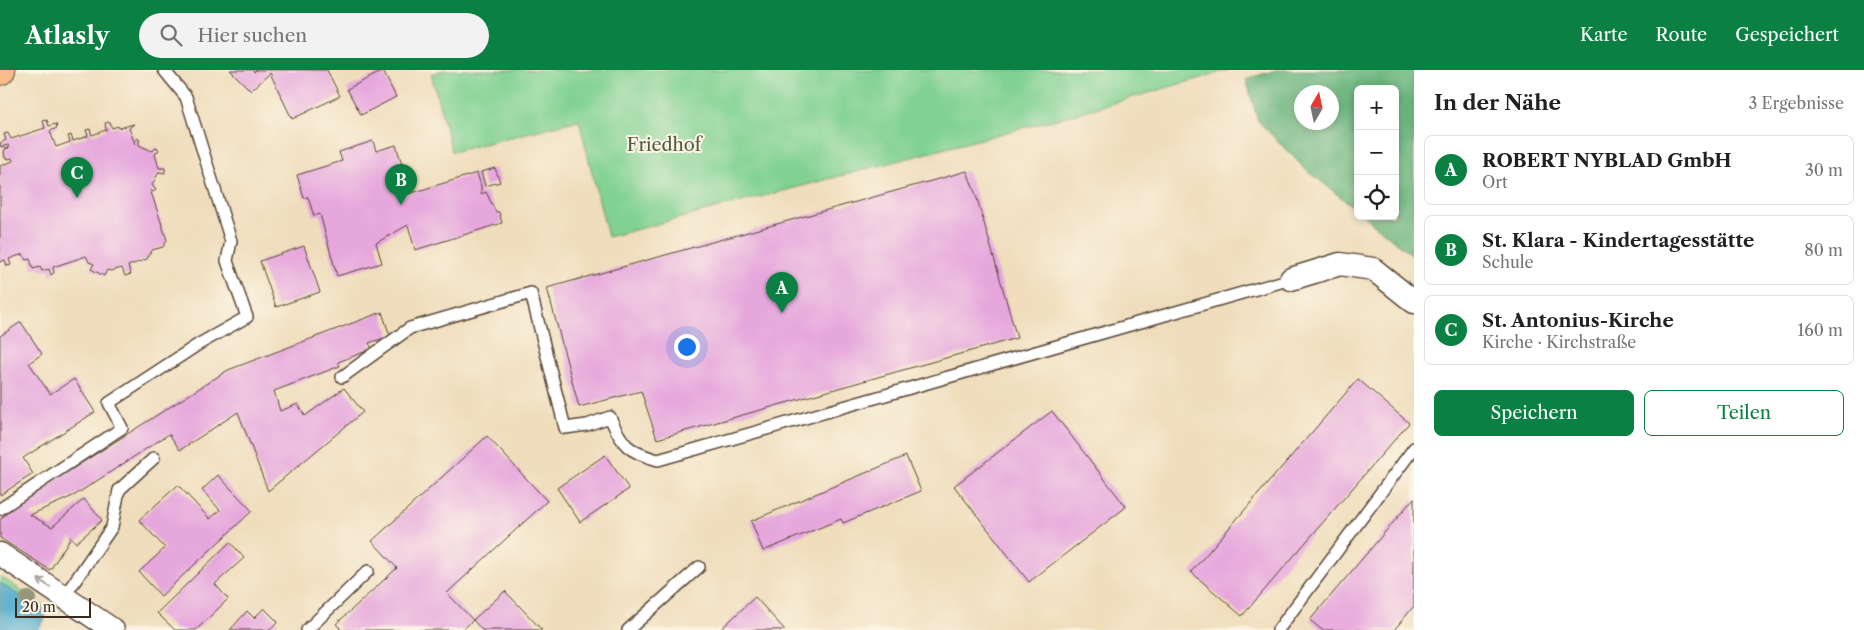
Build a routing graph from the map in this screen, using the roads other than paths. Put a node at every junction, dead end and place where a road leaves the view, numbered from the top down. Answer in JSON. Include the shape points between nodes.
{"nodes":[{"id":1,"x":164,"y":70,"type":"edge"},
{"id":2,"x":1291,"y":279,"type":"joint"},
{"id":3,"x":1414,"y":302,"type":"edge"},
{"id":4,"x":342,"y":377,"type":"dead end"},
{"id":5,"x":1414,"y":448,"type":"edge"},
{"id":6,"x":154,"y":458,"type":"dead end"},
{"id":7,"x":0,"y":509,"type":"edge"},
{"id":8,"x":0,"y":554,"type":"edge"},
{"id":9,"x":699,"y":567,"type":"dead end"},
{"id":10,"x":368,"y":570,"type":"dead end"},
{"id":11,"x":64,"y":597,"type":"junction"},
{"id":12,"x":113,"y":630,"type":"edge"},
{"id":13,"x":307,"y":630,"type":"edge"},
{"id":14,"x":628,"y":630,"type":"edge"},
{"id":15,"x":1278,"y":630,"type":"edge"}],
"edges":[{"from":1,"to":7,"type":"lane","via":[[186,97],[231,241],[226,260],[247,317],[109,403],[122,428]]},
{"from":2,"to":3,"type":"street","via":[[1340,264],[1373,269]]},
{"from":2,"to":4,"type":"lane","via":[[658,460],[638,455],[619,438],[610,417],[565,428],[531,293],[410,328]]},
{"from":5,"to":15,"type":"lane"},
{"from":6,"to":11,"type":"lane","via":[[119,490],[112,527]]},
{"from":11,"to":8,"type":"street","one_way":true},
{"from":9,"to":14,"type":"lane"},
{"from":10,"to":13,"type":"lane"},
{"from":11,"to":12,"type":"street"}]}
